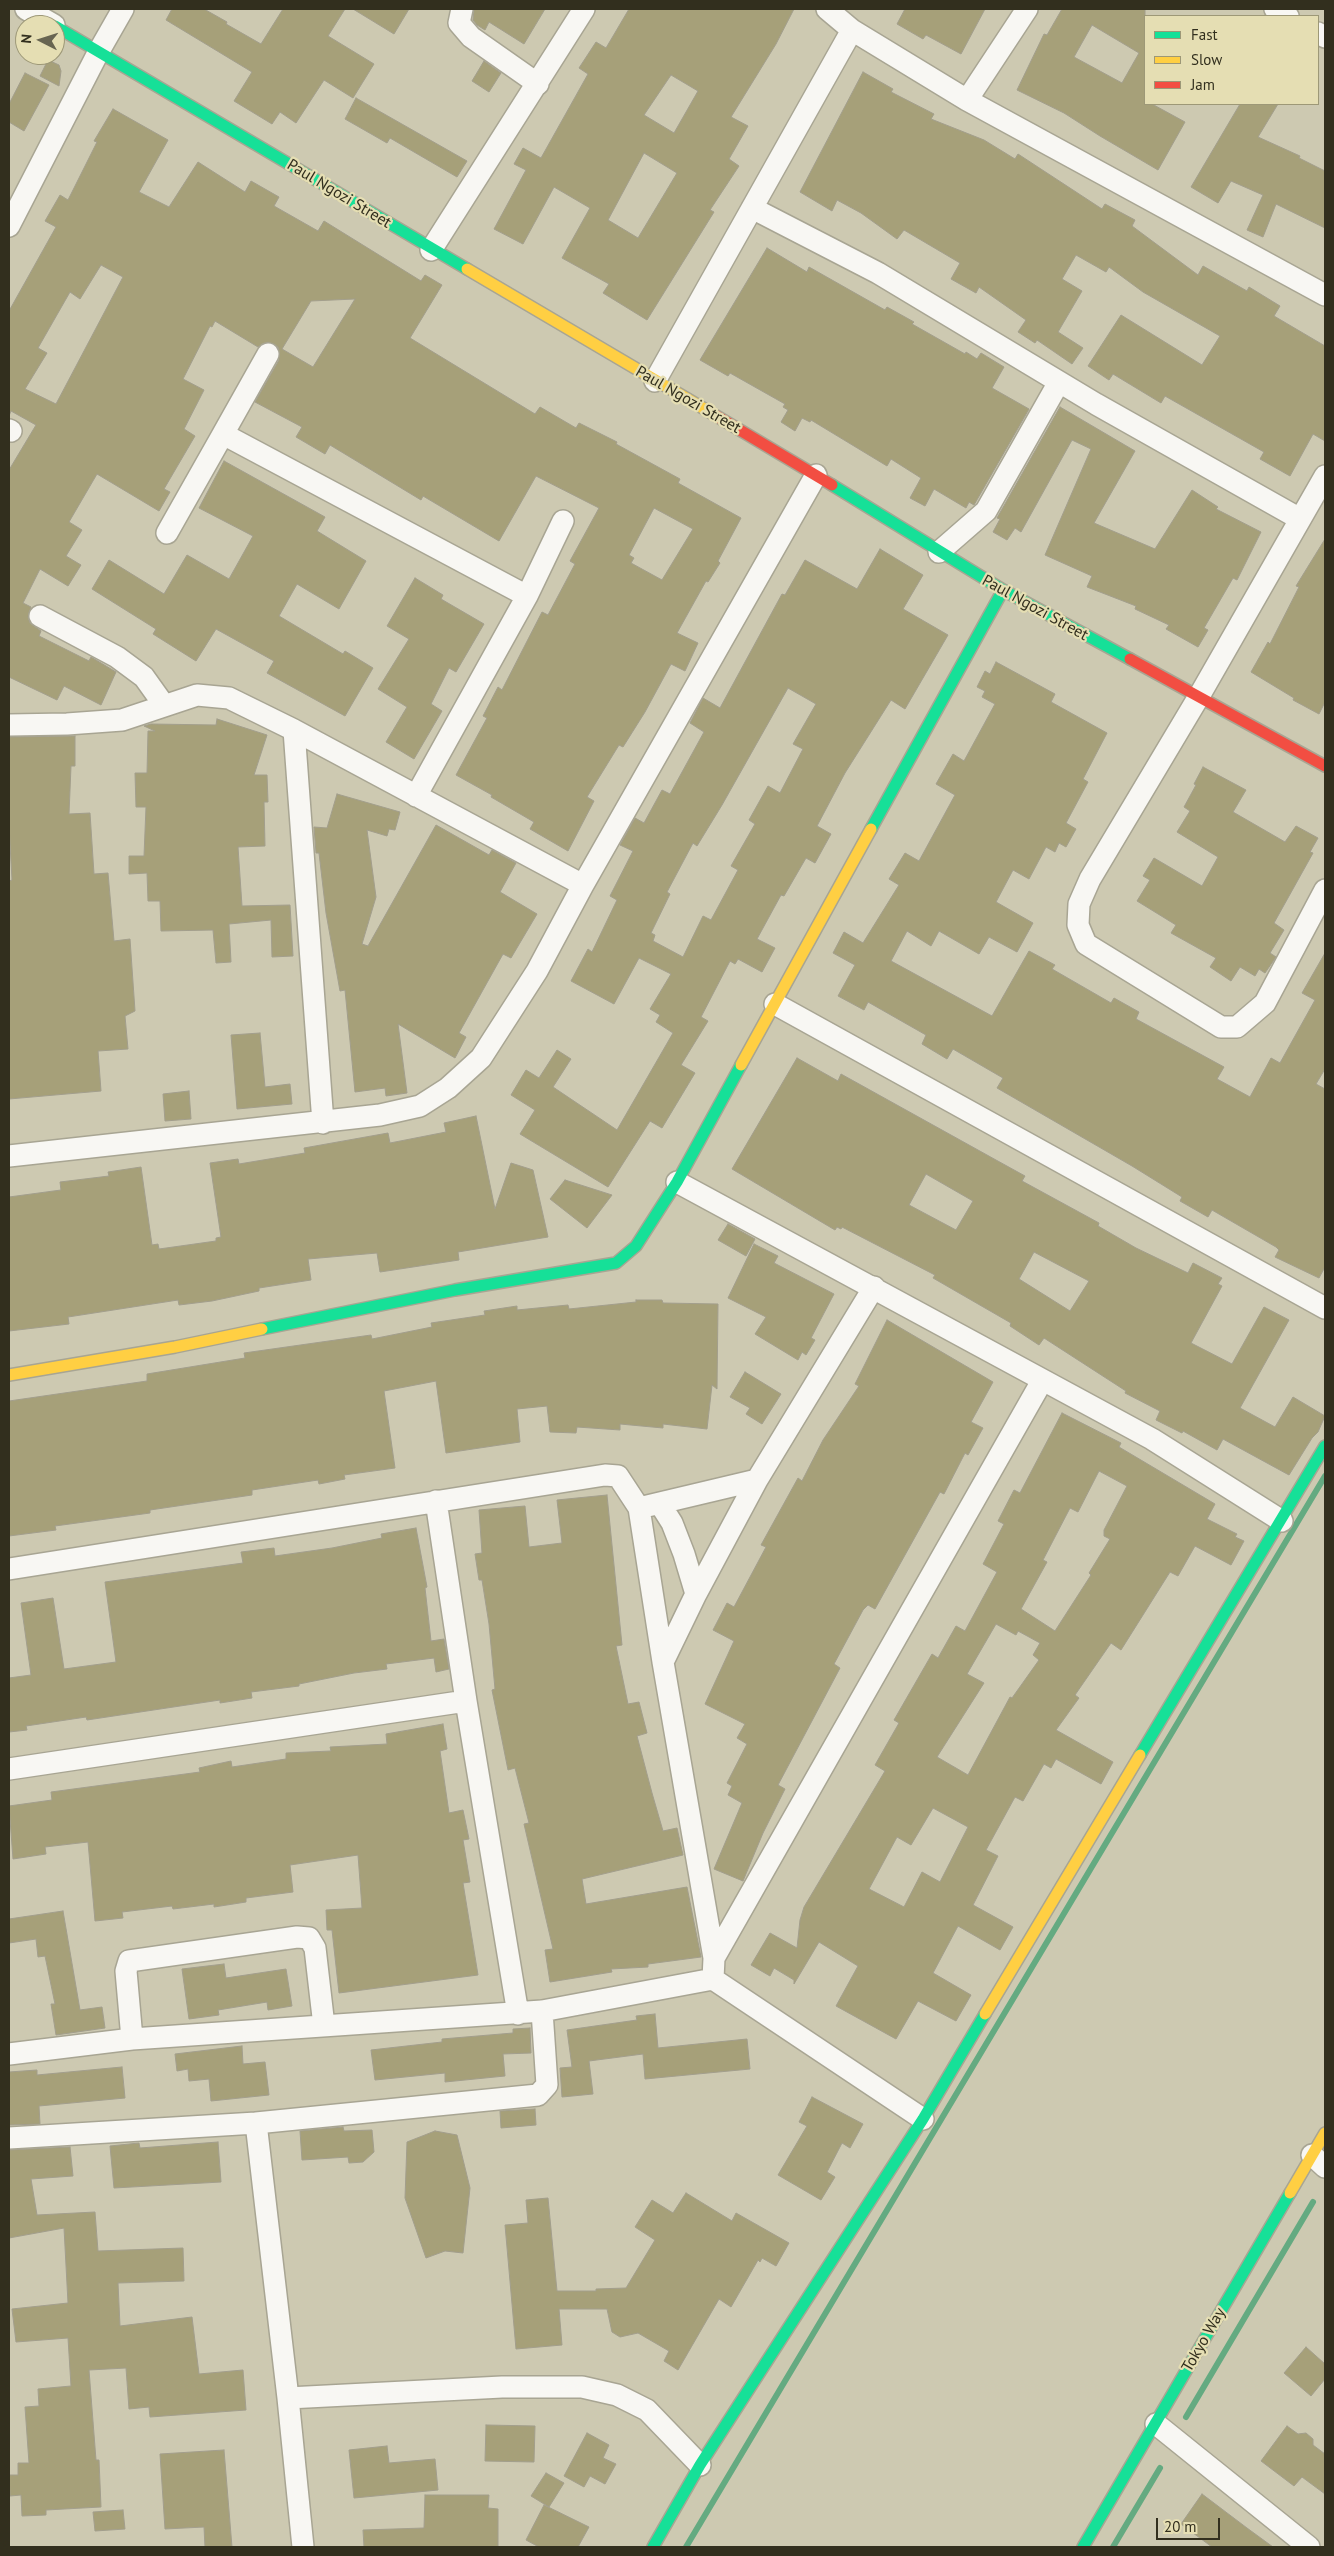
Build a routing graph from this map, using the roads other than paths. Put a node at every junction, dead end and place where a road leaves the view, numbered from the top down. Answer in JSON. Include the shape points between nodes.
{"nodes":[{"id":1,"x":123,"y":9,"type":"edge"},
{"id":2,"x":462,"y":9,"type":"edge"},
{"id":3,"x":584,"y":9,"type":"edge"},
{"id":4,"x":827,"y":9,"type":"edge"},
{"id":5,"x":1027,"y":9,"type":"edge"},
{"id":6,"x":1275,"y":9,"type":"edge"},
{"id":7,"x":1286,"y":15,"type":"edge"},
{"id":8,"x":852,"y":30,"type":"junction"},
{"id":9,"x":65,"y":31,"type":"edge"},
{"id":10,"x":99,"y":51,"type":"junction"},
{"id":11,"x":538,"y":84,"type":"junction"},
{"id":12,"x":967,"y":100,"type":"junction"},
{"id":13,"x":752,"y":208,"type":"junction"},
{"id":14,"x":9,"y":226,"type":"edge"},
{"id":15,"x":431,"y":250,"type":"junction"},
{"id":16,"x":1325,"y":295,"type":"edge"},
{"id":17,"x":268,"y":354,"type":"dead end"},
{"id":18,"x":655,"y":381,"type":"junction"},
{"id":19,"x":1059,"y":382,"type":"junction"},
{"id":20,"x":223,"y":434,"type":"junction"},
{"id":21,"x":816,"y":475,"type":"junction"},
{"id":22,"x":1325,"y":476,"type":"edge"},
{"id":23,"x":1300,"y":519,"type":"junction"},
{"id":24,"x":563,"y":520,"type":"dead end"},
{"id":25,"x":167,"y":533,"type":"dead end"},
{"id":26,"x":939,"y":552,"type":"junction"},
{"id":27,"x":1003,"y":590,"type":"junction"},
{"id":28,"x":527,"y":596,"type":"junction"},
{"id":29,"x":40,"y":616,"type":"dead end"},
{"id":30,"x":1198,"y":698,"type":"junction"},
{"id":31,"x":164,"y":705,"type":"junction"},
{"id":32,"x":9,"y":726,"type":"edge"},
{"id":33,"x":294,"y":730,"type":"junction"},
{"id":34,"x":1325,"y":766,"type":"edge"},
{"id":35,"x":416,"y":796,"type":"junction"},
{"id":36,"x":583,"y":885,"type":"junction"},
{"id":37,"x":1325,"y":890,"type":"edge"},
{"id":38,"x":776,"y":1004,"type":"junction"},
{"id":39,"x":322,"y":1123,"type":"junction"},
{"id":40,"x":9,"y":1156,"type":"edge"},
{"id":41,"x":677,"y":1182,"type":"junction"},
{"id":42,"x":874,"y":1287,"type":"junction"},
{"id":43,"x":1325,"y":1308,"type":"edge"},
{"id":44,"x":9,"y":1375,"type":"edge"},
{"id":45,"x":1042,"y":1381,"type":"junction"},
{"id":46,"x":1325,"y":1446,"type":"edge"},
{"id":47,"x":757,"y":1480,"type":"junction"},
{"id":48,"x":436,"y":1501,"type":"junction"},
{"id":49,"x":660,"y":1504,"type":"junction"},
{"id":50,"x":639,"y":1508,"type":"junction"},
{"id":51,"x":1282,"y":1521,"type":"junction"},
{"id":52,"x":9,"y":1569,"type":"edge"},
{"id":53,"x":696,"y":1594,"type":"junction"},
{"id":54,"x":663,"y":1662,"type":"junction"},
{"id":55,"x":466,"y":1701,"type":"junction"},
{"id":56,"x":9,"y":1769,"type":"edge"},
{"id":57,"x":714,"y":1969,"type":"junction"},
{"id":58,"x":542,"y":2011,"type":"junction"},
{"id":59,"x":518,"y":2014,"type":"junction"},
{"id":60,"x":324,"y":2026,"type":"junction"},
{"id":61,"x":132,"y":2039,"type":"junction"},
{"id":62,"x":9,"y":2054,"type":"edge"},
{"id":63,"x":923,"y":2119,"type":"junction"},
{"id":64,"x":256,"y":2123,"type":"junction"},
{"id":65,"x":1325,"y":2133,"type":"edge"},
{"id":66,"x":9,"y":2138,"type":"edge"},
{"id":67,"x":1319,"y":2161,"type":"edge"},
{"id":68,"x":288,"y":2398,"type":"junction"},
{"id":69,"x":1156,"y":2424,"type":"junction"},
{"id":70,"x":700,"y":2465,"type":"junction"},
{"id":71,"x":303,"y":2547,"type":"edge"},
{"id":72,"x":653,"y":2547,"type":"edge"},
{"id":73,"x":1083,"y":2547,"type":"edge"},
{"id":74,"x":1309,"y":2547,"type":"edge"}],
"edges":[{"from":1,"to":10,"type":"street"},
{"from":2,"to":11,"type":"street","via":[[460,23],[471,38]]},
{"from":3,"to":11,"type":"street"},
{"from":4,"to":8,"type":"street"},
{"from":5,"to":12,"type":"street"},
{"from":6,"to":7,"type":"street"},
{"from":8,"to":12,"type":"street"},
{"from":8,"to":13,"type":"street"},
{"from":9,"to":10,"type":"street","name":"Paul Ngozi Street"},
{"from":10,"to":14,"type":"street"},
{"from":10,"to":15,"type":"street","name":"Paul Ngozi Street"},
{"from":11,"to":15,"type":"street"},
{"from":12,"to":16,"type":"street"},
{"from":13,"to":18,"type":"street"},
{"from":13,"to":19,"type":"street","via":[[878,273]]},
{"from":15,"to":18,"type":"street","name":"Paul Ngozi Street"},
{"from":17,"to":20,"type":"street"},
{"from":18,"to":21,"type":"street","name":"Paul Ngozi Street"},
{"from":19,"to":23,"type":"street"},
{"from":19,"to":26,"type":"street","via":[[986,511]]},
{"from":20,"to":25,"type":"street"},
{"from":20,"to":28,"type":"street"},
{"from":21,"to":26,"type":"street","name":"Paul Ngozi Street"},
{"from":21,"to":36,"type":"street"},
{"from":22,"to":23,"type":"street"},
{"from":23,"to":30,"type":"street"},
{"from":24,"to":28,"type":"street"},
{"from":26,"to":27,"type":"street","name":"Paul Ngozi Street"},
{"from":27,"to":30,"type":"street","name":"Paul Ngozi Street"},
{"from":27,"to":38,"type":"street"},
{"from":28,"to":35,"type":"street"},
{"from":29,"to":31,"type":"street","via":[[124,662],[144,677]]},
{"from":30,"to":34,"type":"street","name":"Paul Ngozi Street"},
{"from":30,"to":37,"type":"street","via":[[1090,879],[1079,904],[1078,925],[1086,944],[1221,1027],[1237,1027],[1265,1003]]},
{"from":31,"to":32,"type":"street","via":[[122,720]]},
{"from":31,"to":33,"type":"street","via":[[197,695],[229,698]]},
{"from":33,"to":35,"type":"street"},
{"from":33,"to":39,"type":"street"},
{"from":35,"to":36,"type":"street"},
{"from":36,"to":39,"type":"street","via":[[537,971],[481,1058],[448,1088],[420,1106]]},
{"from":38,"to":41,"type":"street"},
{"from":38,"to":43,"type":"street"},
{"from":39,"to":40,"type":"street"},
{"from":41,"to":42,"type":"street"},
{"from":41,"to":44,"type":"street","via":[[636,1246],[616,1263],[455,1290],[175,1348]]},
{"from":42,"to":45,"type":"street"},
{"from":42,"to":47,"type":"street"},
{"from":45,"to":51,"type":"street","via":[[1152,1439]]},
{"from":45,"to":57,"type":"street"},
{"from":46,"to":51,"type":"street"},
{"from":47,"to":49,"type":"street"},
{"from":47,"to":53,"type":"street"},
{"from":48,"to":50,"type":"street","via":[[605,1475],[618,1476]]},
{"from":48,"to":52,"type":"street"},
{"from":48,"to":55,"type":"street"},
{"from":49,"to":50,"type":"street"},
{"from":49,"to":53,"type":"street","via":[[678,1538]]},
{"from":50,"to":54,"type":"street"},
{"from":51,"to":63,"type":"street"},
{"from":53,"to":54,"type":"street"},
{"from":54,"to":57,"type":"street"},
{"from":55,"to":56,"type":"street"},
{"from":55,"to":59,"type":"street"},
{"from":57,"to":58,"type":"street"},
{"from":57,"to":63,"type":"street"},
{"from":58,"to":59,"type":"street"},
{"from":58,"to":64,"type":"street","via":[[547,2085],[538,2095]]},
{"from":59,"to":60,"type":"street"},
{"from":60,"to":61,"type":"street"},
{"from":60,"to":61,"type":"street","via":[[315,1948],[309,1938],[297,1937],[129,1961],[126,1971]]},
{"from":61,"to":62,"type":"street"},
{"from":63,"to":70,"type":"street"},
{"from":64,"to":66,"type":"street"},
{"from":64,"to":68,"type":"street"},
{"from":65,"to":67,"type":"street","name":"Tokyo Way"},
{"from":67,"to":69,"type":"street","name":"Tokyo Way"},
{"from":68,"to":70,"type":"street","via":[[502,2387],[582,2387],[617,2395],[648,2410]]},
{"from":68,"to":71,"type":"street"},
{"from":69,"to":73,"type":"street","name":"Tokyo Way"},
{"from":69,"to":74,"type":"street"},
{"from":70,"to":72,"type":"street"}]}
